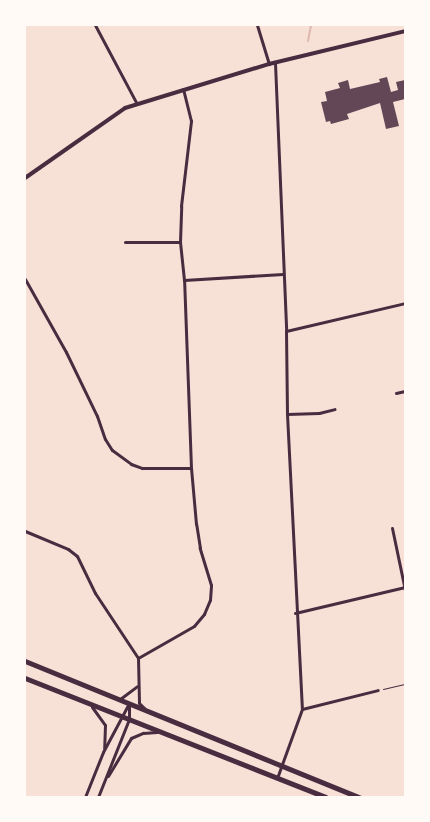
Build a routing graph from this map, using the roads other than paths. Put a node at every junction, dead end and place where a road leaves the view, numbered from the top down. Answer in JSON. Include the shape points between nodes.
{"nodes":[{"id":1,"x":95,"y":25,"type":"edge"},
{"id":2,"x":257,"y":25,"type":"edge"},
{"id":3,"x":405,"y":31,"type":"edge"},
{"id":4,"x":275,"y":63,"type":"junction"},
{"id":5,"x":269,"y":64,"type":"junction"},
{"id":6,"x":183,"y":89,"type":"junction"},
{"id":7,"x":137,"y":104,"type":"junction"},
{"id":8,"x":25,"y":178,"type":"edge"},
{"id":9,"x":125,"y":242,"type":"dead end"},
{"id":10,"x":180,"y":242,"type":"junction"},
{"id":11,"x":283,"y":274,"type":"junction"},
{"id":12,"x":25,"y":279,"type":"edge"},
{"id":13,"x":184,"y":280,"type":"junction"},
{"id":14,"x":405,"y":303,"type":"edge"},
{"id":15,"x":286,"y":331,"type":"junction"},
{"id":16,"x":405,"y":391,"type":"edge"},
{"id":17,"x":396,"y":393,"type":"dead end"},
{"id":18,"x":335,"y":408,"type":"dead end"},
{"id":19,"x":287,"y":414,"type":"junction"},
{"id":20,"x":192,"y":468,"type":"junction"},
{"id":21,"x":392,"y":528,"type":"dead end"},
{"id":22,"x":25,"y":531,"type":"edge"},
{"id":23,"x":405,"y":588,"type":"edge"},
{"id":24,"x":295,"y":613,"type":"junction"},
{"id":25,"x":138,"y":658,"type":"junction"},
{"id":26,"x":25,"y":661,"type":"edge"},
{"id":27,"x":25,"y":678,"type":"edge"},
{"id":28,"x":138,"y":686,"type":"junction"},
{"id":29,"x":378,"y":690,"type":"road end"},
{"id":30,"x":119,"y":699,"type":"junction"},
{"id":31,"x":81,"y":700,"type":"junction"},
{"id":32,"x":129,"y":703,"type":"junction"},
{"id":33,"x":302,"y":709,"type":"junction"},
{"id":34,"x":145,"y":710,"type":"junction"},
{"id":35,"x":121,"y":716,"type":"junction"},
{"id":36,"x":129,"y":719,"type":"junction"},
{"id":37,"x":161,"y":733,"type":"junction"},
{"id":38,"x":104,"y":752,"type":"junction"},
{"id":39,"x":282,"y":766,"type":"junction"},
{"id":40,"x":278,"y":778,"type":"junction"},
{"id":41,"x":102,"y":785,"type":"junction"},
{"id":42,"x":85,"y":797,"type":"edge"},
{"id":43,"x":98,"y":797,"type":"edge"},
{"id":44,"x":324,"y":797,"type":"edge"},
{"id":45,"x":359,"y":797,"type":"edge"}],
"edges":[{"from":1,"to":7,"type":"street"},
{"from":2,"to":5,"type":"street"},
{"from":3,"to":4,"type":"street"},
{"from":4,"to":5,"type":"street"},
{"from":4,"to":11,"type":"street"},
{"from":5,"to":6,"type":"street"},
{"from":6,"to":7,"type":"street"},
{"from":6,"to":10,"type":"street","via":[[191,122]]},
{"from":7,"to":8,"type":"street","via":[[125,108]]},
{"from":9,"to":10,"type":"street"},
{"from":10,"to":13,"type":"street"},
{"from":11,"to":13,"type":"street"},
{"from":11,"to":15,"type":"street"},
{"from":12,"to":20,"type":"street","via":[[66,352],[97,416],[104,440],[112,450],[142,468]]},
{"from":13,"to":20,"type":"street"},
{"from":14,"to":15,"type":"street"},
{"from":15,"to":19,"type":"street"},
{"from":16,"to":17,"type":"street"},
{"from":18,"to":19,"type":"street","via":[[319,413]]},
{"from":19,"to":24,"type":"street"},
{"from":20,"to":25,"type":"street","via":[[196,524],[211,585],[210,600],[194,626]]},
{"from":21,"to":23,"type":"street"},
{"from":22,"to":25,"type":"street","via":[[77,556],[95,593]]},
{"from":23,"to":24,"type":"street"},
{"from":24,"to":33,"type":"street"},
{"from":25,"to":28,"type":"street"},
{"from":26,"to":30,"type":"highway"},
{"from":27,"to":31,"type":"highway"},
{"from":28,"to":30,"type":"street"},
{"from":28,"to":34,"type":"street","via":[[139,703]]},
{"from":29,"to":33,"type":"street"},
{"from":30,"to":32,"type":"highway"},
{"from":31,"to":35,"type":"highway"},
{"from":31,"to":38,"type":"street","via":[[93,707],[103,720],[106,729]]},
{"from":32,"to":34,"type":"highway"},
{"from":32,"to":35,"type":"street"},
{"from":32,"to":36,"type":"street"},
{"from":33,"to":39,"type":"street"},
{"from":34,"to":39,"type":"highway"},
{"from":35,"to":36,"type":"highway"},
{"from":35,"to":38,"type":"street"},
{"from":36,"to":37,"type":"highway"},
{"from":36,"to":41,"type":"street"},
{"from":37,"to":40,"type":"highway"},
{"from":37,"to":41,"type":"street","via":[[148,732],[131,738]]},
{"from":38,"to":42,"type":"street"},
{"from":39,"to":40,"type":"street"},
{"from":39,"to":45,"type":"highway"},
{"from":40,"to":44,"type":"highway"},
{"from":41,"to":43,"type":"street"}]}
